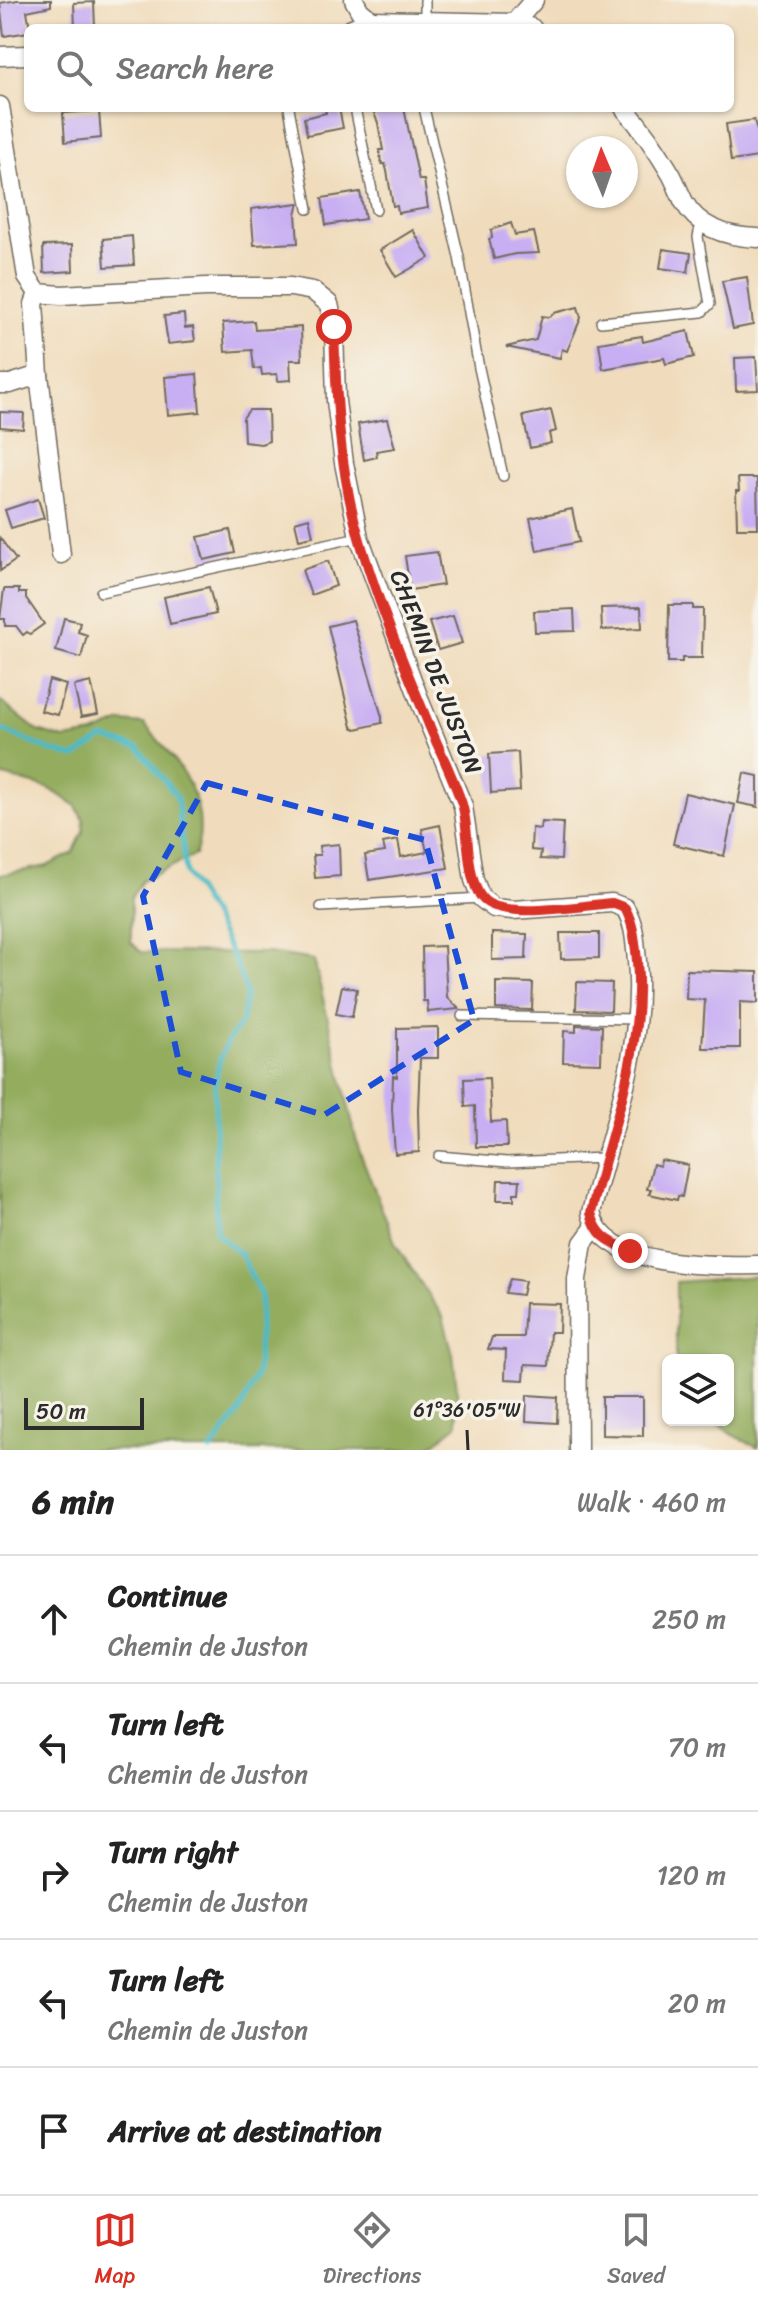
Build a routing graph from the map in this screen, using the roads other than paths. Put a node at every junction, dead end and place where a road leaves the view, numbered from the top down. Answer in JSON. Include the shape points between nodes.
{"nodes":[{"id":1,"x":354,"y":0,"type":"edge"},
{"id":2,"x":425,"y":0,"type":"edge"},
{"id":3,"x":534,"y":0,"type":"edge"},
{"id":4,"x":371,"y":20,"type":"junction"},
{"id":5,"x":413,"y":23,"type":"edge"},
{"id":6,"x":362,"y":24,"type":"edge"},
{"id":7,"x":450,"y":24,"type":"edge"},
{"id":8,"x":524,"y":24,"type":"edge"},
{"id":9,"x":24,"y":55,"type":"edge"},
{"id":10,"x":0,"y":56,"type":"edge"},
{"id":11,"x":0,"y":106,"type":"edge"},
{"id":12,"x":290,"y":112,"type":"edge"},
{"id":13,"x":356,"y":112,"type":"edge"},
{"id":14,"x":425,"y":112,"type":"edge"},
{"id":15,"x":628,"y":112,"type":"edge"},
{"id":16,"x":308,"y":209,"type":"dead end"},
{"id":17,"x":376,"y":210,"type":"dead end"},
{"id":18,"x":701,"y":223,"type":"junction"},
{"id":19,"x":758,"y":238,"type":"edge"},
{"id":20,"x":38,"y":293,"type":"junction"},
{"id":21,"x":601,"y":322,"type":"dead end"},
{"id":22,"x":39,"y":375,"type":"junction"},
{"id":23,"x":0,"y":384,"type":"edge"},
{"id":24,"x":503,"y":476,"type":"dead end"},
{"id":25,"x":359,"y":537,"type":"junction"},
{"id":26,"x":61,"y":554,"type":"dead end"},
{"id":27,"x":101,"y":592,"type":"dead end"},
{"id":28,"x":481,"y":898,"type":"junction"},
{"id":29,"x":321,"y":907,"type":"dead end"},
{"id":30,"x":462,"y":1016,"type":"dead end"},
{"id":31,"x":638,"y":1019,"type":"junction"},
{"id":32,"x":439,"y":1156,"type":"dead end"},
{"id":33,"x":604,"y":1158,"type":"junction"},
{"id":34,"x":594,"y":1228,"type":"junction"},
{"id":35,"x":758,"y":1265,"type":"edge"},
{"id":36,"x":578,"y":1450,"type":"edge"}],
"edges":[{"from":1,"to":4,"type":"street"},
{"from":2,"to":5,"type":"lane"},
{"from":3,"to":8,"type":"street"},
{"from":4,"to":5,"type":"street"},
{"from":4,"to":6,"type":"street"},
{"from":5,"to":7,"type":"street"},
{"from":9,"to":10,"type":"street"},
{"from":11,"to":20,"type":"street","via":[[27,277]]},
{"from":12,"to":16,"type":"lane"},
{"from":13,"to":17,"type":"lane"},
{"from":14,"to":24,"type":"lane"},
{"from":15,"to":18,"type":"street"},
{"from":18,"to":19,"type":"street","via":[[734,237]]},
{"from":18,"to":21,"type":"lane","via":[[698,237],[710,304],[702,312]]},
{"from":20,"to":22,"type":"street","via":[[34,304]]},
{"from":20,"to":25,"type":"street","name":"CHEMIN DE JUSTON","via":[[206,287],[313,291],[329,304],[334,327],[336,401]]},
{"from":22,"to":23,"type":"street"},
{"from":22,"to":26,"type":"street"},
{"from":25,"to":27,"type":"lane"},
{"from":25,"to":28,"type":"street","name":"CHEMIN DE JUSTON","via":[[463,806]]},
{"from":28,"to":29,"type":"lane"},
{"from":28,"to":31,"type":"street","via":[[494,908],[513,910],[612,903],[625,908],[633,923]]},
{"from":30,"to":31,"type":"lane"},
{"from":31,"to":33,"type":"street","via":[[630,1073]]},
{"from":32,"to":33,"type":"lane","via":[[507,1162]]},
{"from":33,"to":34,"type":"street","via":[[591,1213]]},
{"from":34,"to":35,"type":"street","via":[[630,1251],[697,1266]]},
{"from":34,"to":36,"type":"street","via":[[583,1243],[577,1279]]}]}
